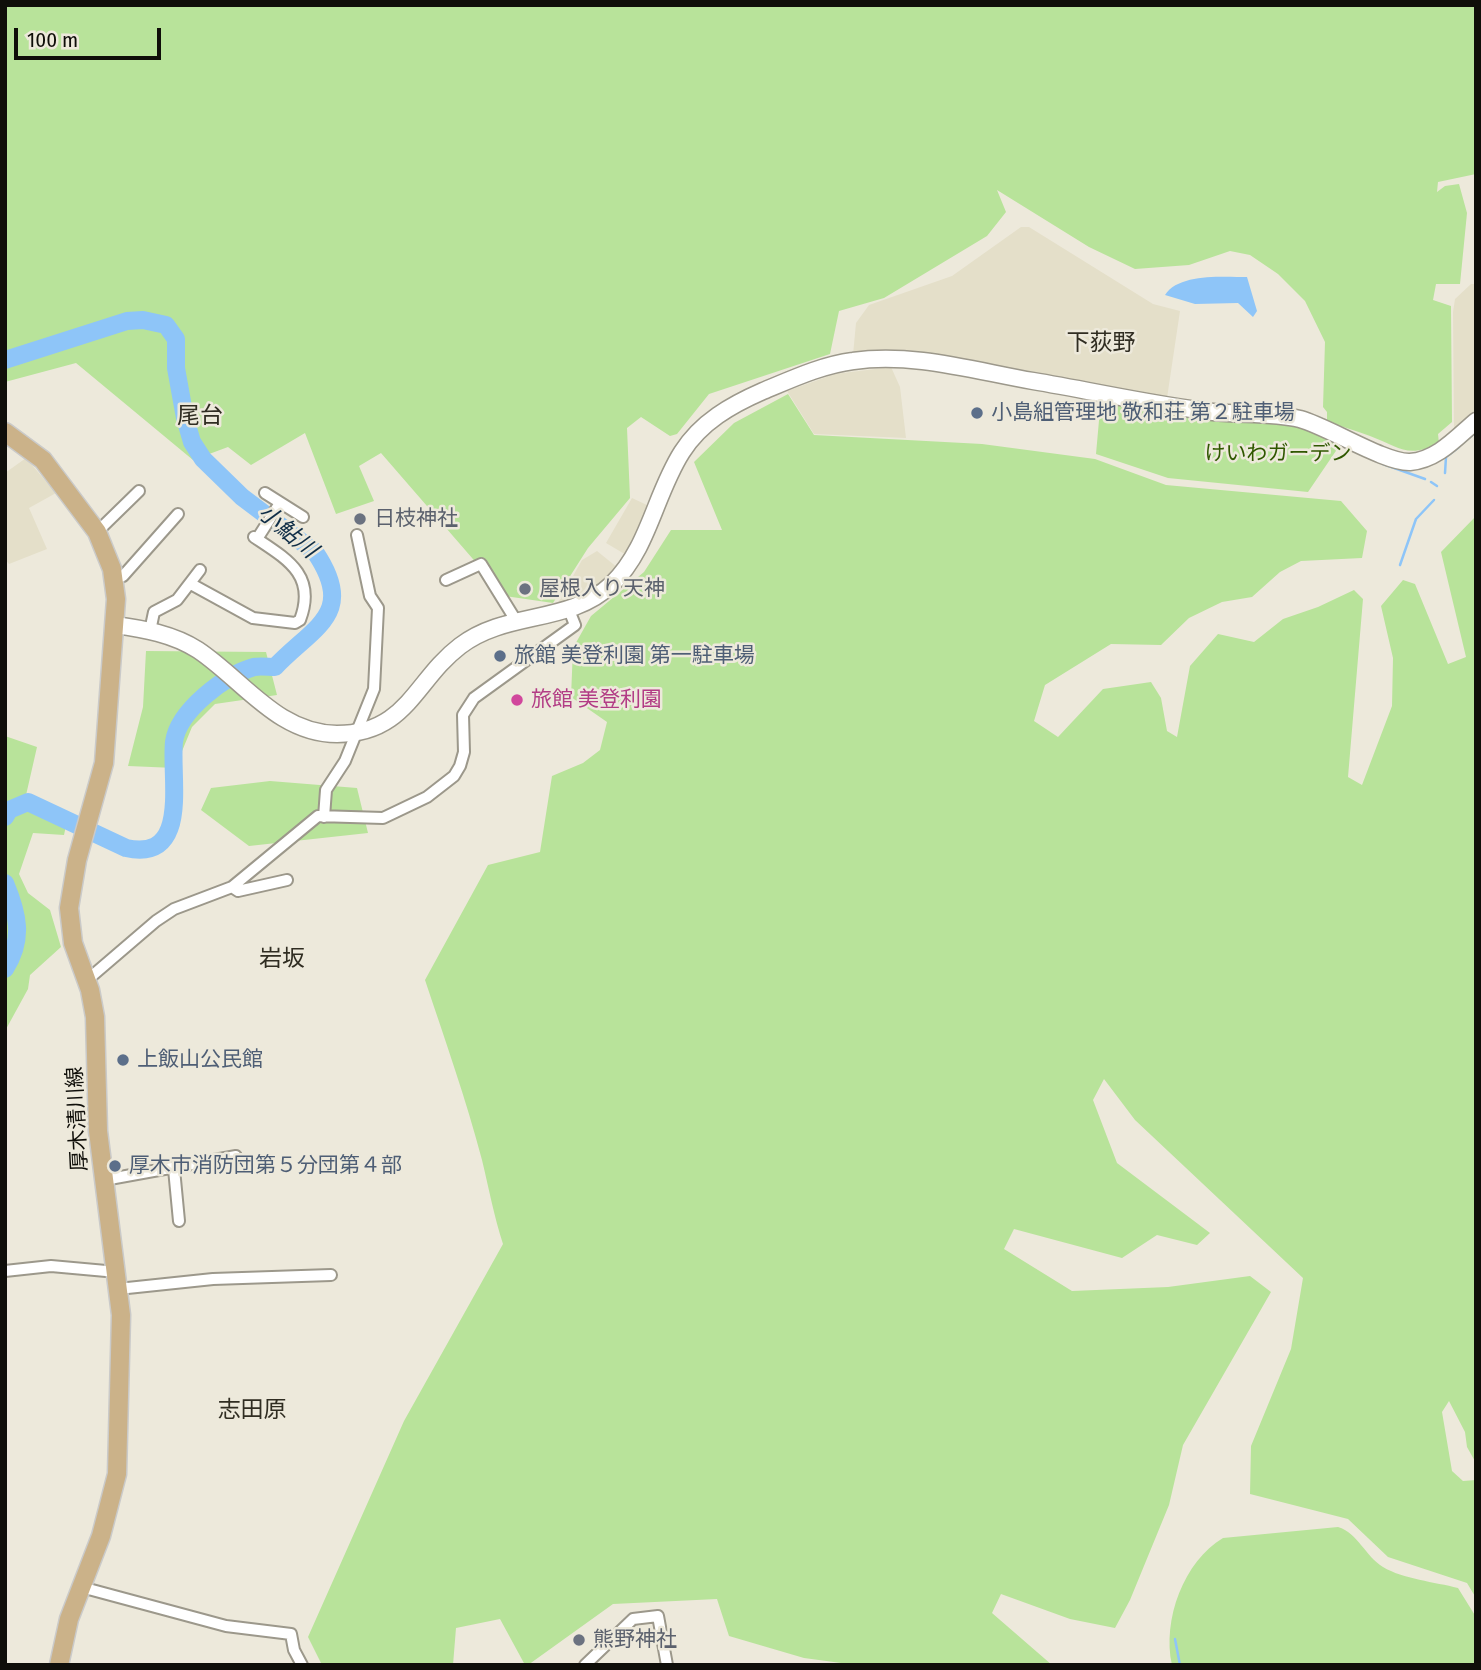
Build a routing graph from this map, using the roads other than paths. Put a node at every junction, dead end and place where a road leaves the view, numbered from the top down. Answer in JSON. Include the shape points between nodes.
{"nodes":[{"id":1,"x":1476,"y":421,"type":"edge"},
{"id":2,"x":5,"y":432,"type":"edge"},
{"id":3,"x":139,"y":491,"type":"dead end"},
{"id":4,"x":265,"y":493,"type":"dead end"},
{"id":5,"x":279,"y":504,"type":"junction"},
{"id":6,"x":178,"y":514,"type":"dead end"},
{"id":7,"x":303,"y":517,"type":"dead end"},
{"id":8,"x":97,"y":532,"type":"junction"},
{"id":9,"x":357,"y":535,"type":"dead end"},
{"id":10,"x":200,"y":570,"type":"dead end"},
{"id":11,"x":113,"y":574,"type":"junction"},
{"id":12,"x":446,"y":580,"type":"dead end"},
{"id":13,"x":191,"y":584,"type":"junction"},
{"id":14,"x":569,"y":610,"type":"junction"},
{"id":15,"x":154,"y":612,"type":"junction"},
{"id":16,"x":142,"y":616,"type":"dead end"},
{"id":17,"x":515,"y":620,"type":"junction"},
{"id":18,"x":116,"y":625,"type":"junction"},
{"id":19,"x":150,"y":631,"type":"junction"},
{"id":20,"x":357,"y":732,"type":"junction"},
{"id":21,"x":324,"y":817,"type":"junction"},
{"id":22,"x":287,"y":880,"type":"dead end"},
{"id":23,"x":232,"y":887,"type":"junction"},
{"id":24,"x":86,"y":981,"type":"junction"},
{"id":25,"x":236,"y":1156,"type":"dead end"},
{"id":26,"x":174,"y":1169,"type":"junction"},
{"id":27,"x":104,"y":1180,"type":"junction"},
{"id":28,"x":179,"y":1221,"type":"dead end"},
{"id":29,"x":5,"y":1271,"type":"edge"},
{"id":30,"x":331,"y":1275,"type":"dead end"},
{"id":31,"x":118,"y":1281,"type":"junction"},
{"id":32,"x":81,"y":1587,"type":"junction"},
{"id":33,"x":59,"y":1665,"type":"edge"},
{"id":34,"x":302,"y":1665,"type":"edge"},
{"id":35,"x":585,"y":1665,"type":"edge"},
{"id":36,"x":667,"y":1665,"type":"edge"}],
"edges":[{"from":1,"to":14,"type":"street","via":[[1436,454],[1401,461],[1299,419],[1169,405],[910,359],[849,361],[755,395],[711,420],[681,453],[639,547],[622,573],[604,590]]},
{"from":2,"to":8,"type":"main road","via":[[43,460]]},
{"from":3,"to":8,"type":"street"},
{"from":4,"to":5,"type":"street"},
{"from":5,"to":7,"type":"street"},
{"from":5,"to":13,"type":"street","via":[[256,537],[300,574],[305,587],[300,620],[253,618]]},
{"from":6,"to":11,"type":"street","via":[[123,576]]},
{"from":8,"to":11,"type":"main road","name":"厚木清川線"},
{"from":9,"to":20,"type":"street","via":[[370,596],[378,608],[374,689]]},
{"from":10,"to":13,"type":"street"},
{"from":11,"to":18,"type":"main road","name":"厚木清川線"},
{"from":12,"to":17,"type":"street","via":[[481,564]]},
{"from":13,"to":15,"type":"street","via":[[177,600]]},
{"from":14,"to":17,"type":"street"},
{"from":14,"to":21,"type":"street","via":[[575,625],[499,678],[466,708],[464,752],[450,780],[383,818]]},
{"from":15,"to":16,"type":"street"},
{"from":15,"to":19,"type":"street"},
{"from":17,"to":20,"type":"street","via":[[463,644],[398,715]]},
{"from":18,"to":19,"type":"street"},
{"from":18,"to":24,"type":"main road","name":"厚木清川線","via":[[104,763],[79,849],[69,908],[71,934]]},
{"from":19,"to":20,"type":"street","via":[[187,644],[301,728],[320,733]]},
{"from":20,"to":21,"type":"street","via":[[326,790]]},
{"from":21,"to":23,"type":"street","via":[[318,816]]},
{"from":22,"to":23,"type":"street","via":[[238,891]]},
{"from":23,"to":24,"type":"street","via":[[167,913]]},
{"from":24,"to":27,"type":"main road","name":"厚木清川線","via":[[96,1027]]},
{"from":25,"to":26,"type":"street"},
{"from":26,"to":27,"type":"street"},
{"from":26,"to":28,"type":"street"},
{"from":27,"to":31,"type":"main road","name":"厚木清川線"},
{"from":29,"to":31,"type":"street","via":[[51,1266]]},
{"from":30,"to":31,"type":"street"},
{"from":31,"to":32,"type":"main road","name":"厚木清川線","via":[[117,1474],[101,1536]]},
{"from":32,"to":33,"type":"main road","name":"厚木清川線"},
{"from":32,"to":34,"type":"street","via":[[226,1626],[291,1634]]},
{"from":35,"to":36,"type":"street","via":[[633,1619],[658,1616]]}]}
